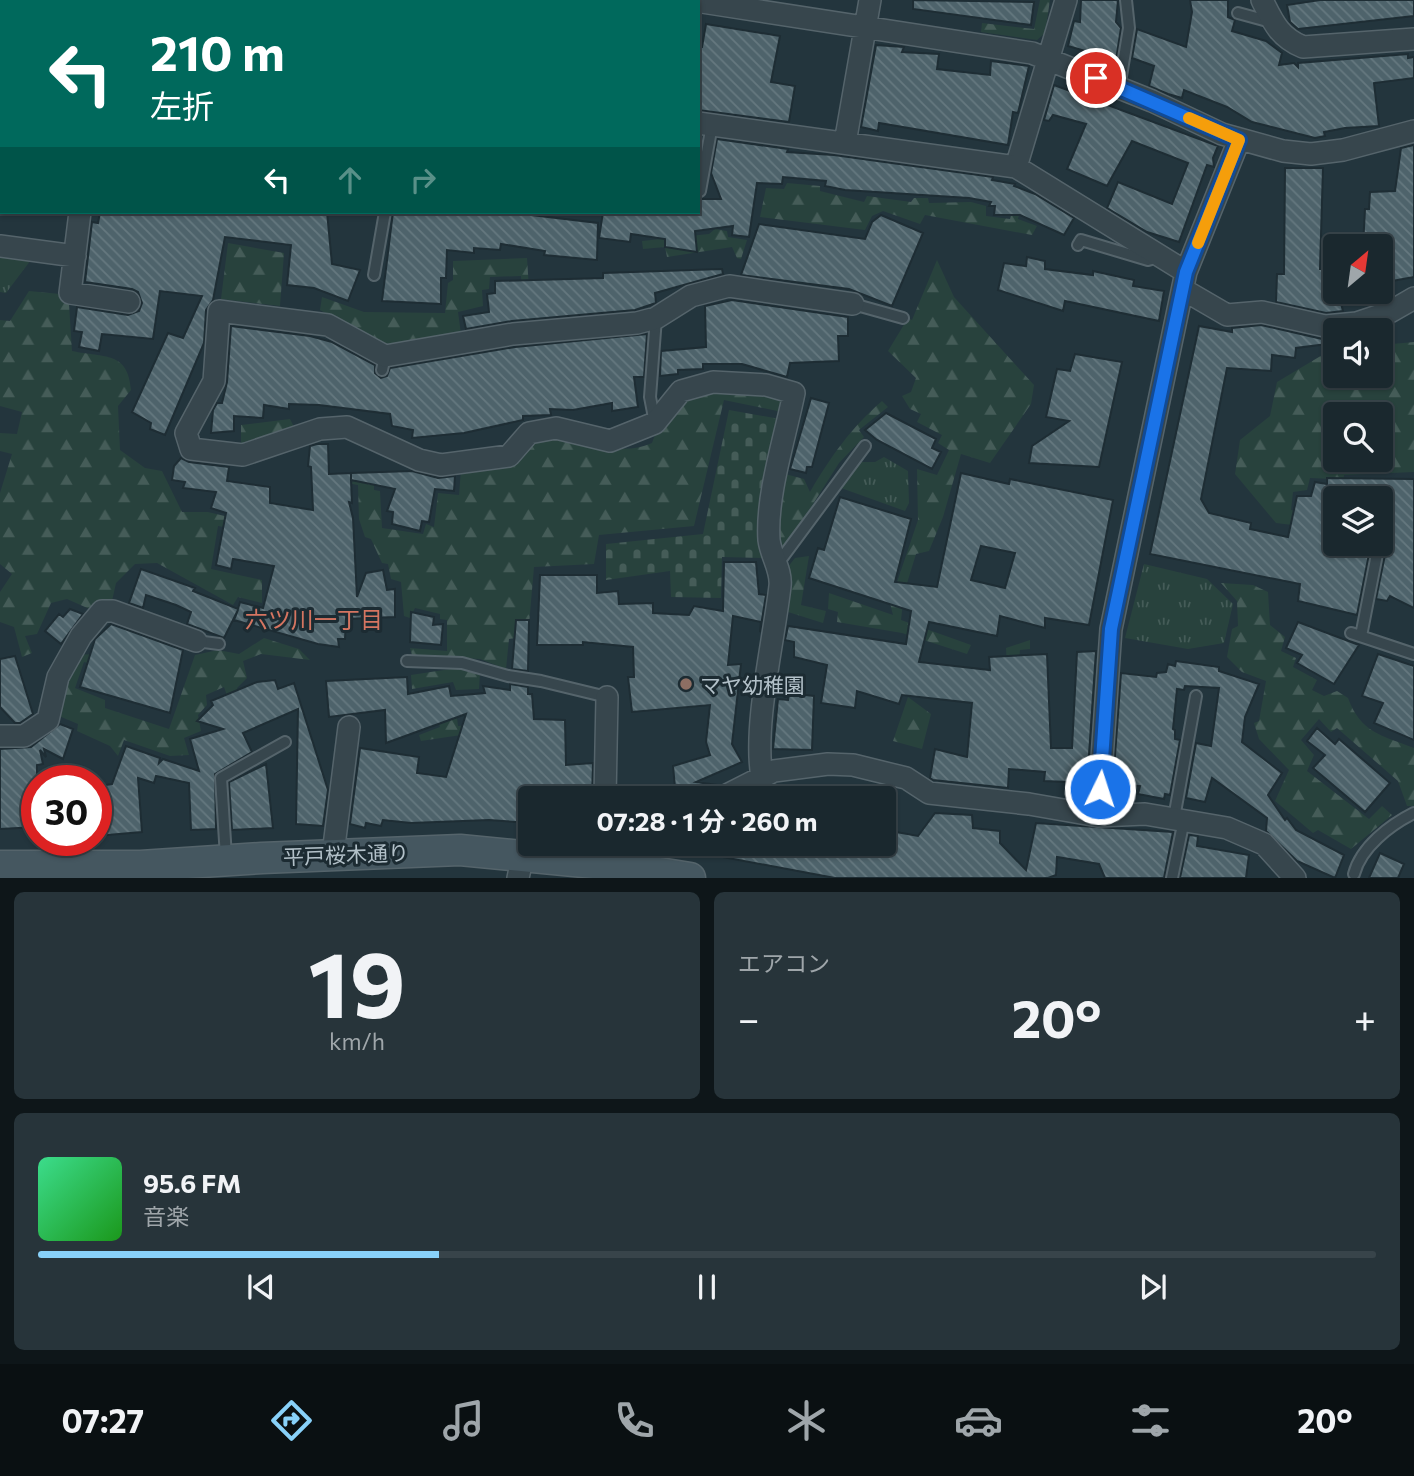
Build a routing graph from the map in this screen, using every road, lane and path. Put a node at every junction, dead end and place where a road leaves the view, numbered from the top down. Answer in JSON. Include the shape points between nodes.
{"nodes":[{"id":1,"x":870,"y":0,"type":"edge"},
{"id":2,"x":1066,"y":0,"type":"edge"},
{"id":3,"x":1126,"y":0,"type":"edge"},
{"id":4,"x":1262,"y":0,"type":"edge"},
{"id":5,"x":700,"y":2,"type":"edge"},
{"id":6,"x":1238,"y":13,"type":"dead end"},
{"id":7,"x":1274,"y":23,"type":"junction"},
{"id":8,"x":866,"y":27,"type":"junction"},
{"id":9,"x":1414,"y":39,"type":"edge"},
{"id":10,"x":1049,"y":59,"type":"junction"},
{"id":11,"x":1119,"y":88,"type":"junction"},
{"id":12,"x":705,"y":124,"type":"edge"},
{"id":13,"x":1414,"y":131,"type":"edge"},
{"id":14,"x":1239,"y":140,"type":"junction"},
{"id":15,"x":845,"y":143,"type":"junction"},
{"id":16,"x":1016,"y":167,"type":"junction"},
{"id":17,"x":701,"y":191,"type":"dead end"},
{"id":18,"x":80,"y":214,"type":"edge"},
{"id":19,"x":386,"y":214,"type":"edge"},
{"id":20,"x":1078,"y":245,"type":"dead end"},
{"id":21,"x":0,"y":246,"type":"edge"},
{"id":22,"x":75,"y":256,"type":"junction"},
{"id":23,"x":1162,"y":257,"type":"junction"},
{"id":24,"x":374,"y":275,"type":"dead end"},
{"id":25,"x":1185,"y":281,"type":"junction"},
{"id":26,"x":1414,"y":298,"type":"edge"},
{"id":27,"x":136,"y":302,"type":"dead end"},
{"id":28,"x":853,"y":304,"type":"joint"},
{"id":29,"x":656,"y":318,"type":"junction"},
{"id":30,"x":903,"y":318,"type":"dead end"},
{"id":31,"x":654,"y":423,"type":"junction"},
{"id":32,"x":865,"y":446,"type":"dead end"},
{"id":33,"x":1377,"y":556,"type":"edge"},
{"id":34,"x":776,"y":566,"type":"junction"},
{"id":35,"x":196,"y":641,"type":"joint"},
{"id":36,"x":219,"y":643,"type":"dead end"},
{"id":37,"x":1414,"y":654,"type":"edge"},
{"id":38,"x":407,"y":661,"type":"dead end"},
{"id":39,"x":1196,"y":696,"type":"dead end"},
{"id":40,"x":607,"y":697,"type":"joint"},
{"id":41,"x":349,"y":727,"type":"dead end"},
{"id":42,"x":0,"y":736,"type":"edge"},
{"id":43,"x":285,"y":742,"type":"dead end"},
{"id":44,"x":762,"y":777,"type":"junction"},
{"id":45,"x":605,"y":786,"type":"edge"},
{"id":46,"x":744,"y":786,"type":"edge"},
{"id":47,"x":1414,"y":813,"type":"edge"},
{"id":48,"x":1098,"y":816,"type":"junction"},
{"id":49,"x":1179,"y":819,"type":"junction"},
{"id":50,"x":332,"y":854,"type":"junction"},
{"id":51,"x":610,"y":858,"type":"edge"},
{"id":52,"x":226,"y":860,"type":"junction"},
{"id":53,"x":658,"y":864,"type":"edge"},
{"id":54,"x":0,"y":866,"type":"edge"},
{"id":55,"x":520,"y":866,"type":"edge"},
{"id":56,"x":184,"y":870,"type":"edge"},
{"id":57,"x":124,"y":872,"type":"edge"},
{"id":58,"x":1354,"y":874,"type":"dead end"},
{"id":59,"x":690,"y":877,"type":"edge"},
{"id":60,"x":1172,"y":877,"type":"edge"},
{"id":61,"x":1294,"y":877,"type":"edge"}],
"edges":[{"from":1,"to":8,"type":"street"},
{"from":2,"to":10,"type":"street"},
{"from":3,"to":11,"type":"lane","via":[[1129,28]]},
{"from":4,"to":7,"type":"street"},
{"from":5,"to":8,"type":"street"},
{"from":6,"to":7,"type":"lane"},
{"from":7,"to":9,"type":"street","via":[[1289,41],[1303,47]]},
{"from":8,"to":10,"type":"street"},
{"from":8,"to":15,"type":"street"},
{"from":10,"to":11,"type":"street"},
{"from":10,"to":16,"type":"street"},
{"from":11,"to":14,"type":"street"},
{"from":12,"to":15,"type":"street"},
{"from":12,"to":17,"type":"lane"},
{"from":13,"to":14,"type":"street","via":[[1343,150],[1311,153]]},
{"from":14,"to":25,"type":"street"},
{"from":15,"to":16,"type":"street"},
{"from":16,"to":23,"type":"street"},
{"from":18,"to":22,"type":"street"},
{"from":19,"to":24,"type":"lane"},
{"from":20,"to":23,"type":"lane","via":[[1082,240],[1148,260]]},
{"from":21,"to":22,"type":"street"},
{"from":22,"to":27,"type":"street","via":[[69,293]]},
{"from":23,"to":25,"type":"street"},
{"from":25,"to":26,"type":"street","via":[[1227,315],[1262,312],[1325,326],[1357,323]]},
{"from":25,"to":48,"type":"street","via":[[1111,629]]},
{"from":28,"to":29,"type":"street","via":[[729,286],[691,296]]},
{"from":28,"to":30,"type":"lane"},
{"from":29,"to":31,"type":"lane","via":[[650,397]]},
{"from":29,"to":31,"type":"street","via":[[513,334],[383,363],[328,325],[213,310],[214,381],[186,433],[191,449],[243,455],[320,429],[347,427],[419,460],[441,465],[509,456],[529,433],[556,428],[611,441]]},
{"from":31,"to":34,"type":"street","via":[[681,391],[713,382],[766,385],[794,393],[771,507],[769,541]]},
{"from":32,"to":34,"type":"lane"},
{"from":33,"to":37,"type":"lane","via":[[1373,587],[1356,635]]},
{"from":34,"to":44,"type":"street","via":[[780,582],[762,725]]},
{"from":35,"to":36,"type":"lane"},
{"from":35,"to":42,"type":"street","via":[[102,611],[81,636],[58,677],[48,720],[24,736]]},
{"from":38,"to":40,"type":"lane","via":[[471,664],[508,677]]},
{"from":39,"to":49,"type":"lane"},
{"from":40,"to":45,"type":"street"},
{"from":41,"to":50,"type":"street"},
{"from":43,"to":52,"type":"lane","via":[[220,778]]},
{"from":44,"to":46,"type":"street"},
{"from":44,"to":48,"type":"street","via":[[797,767],[853,765],[906,778],[929,793]]},
{"from":47,"to":58,"type":"lane","via":[[1368,848]]},
{"from":48,"to":49,"type":"street","via":[[1145,814]]},
{"from":49,"to":60,"type":"lane"},
{"from":49,"to":61,"type":"street","via":[[1253,836],[1273,851]]},
{"from":50,"to":52,"type":"main road","name":"平戸桜木通り"},
{"from":50,"to":55,"type":"main road","name":"平戸桜木通り","via":[[460,850]]},
{"from":51,"to":53,"type":"main road","name":"平戸桜木通り"},
{"from":51,"to":55,"type":"main road","name":"平戸桜木通り"},
{"from":52,"to":56,"type":"main road","name":"平戸桜木通り"},
{"from":53,"to":59,"type":"main road","name":"平戸桜木通り"},
{"from":54,"to":57,"type":"main road","name":"平戸桜木通り"},
{"from":56,"to":57,"type":"main road","name":"平戸桜木通り"}]}
